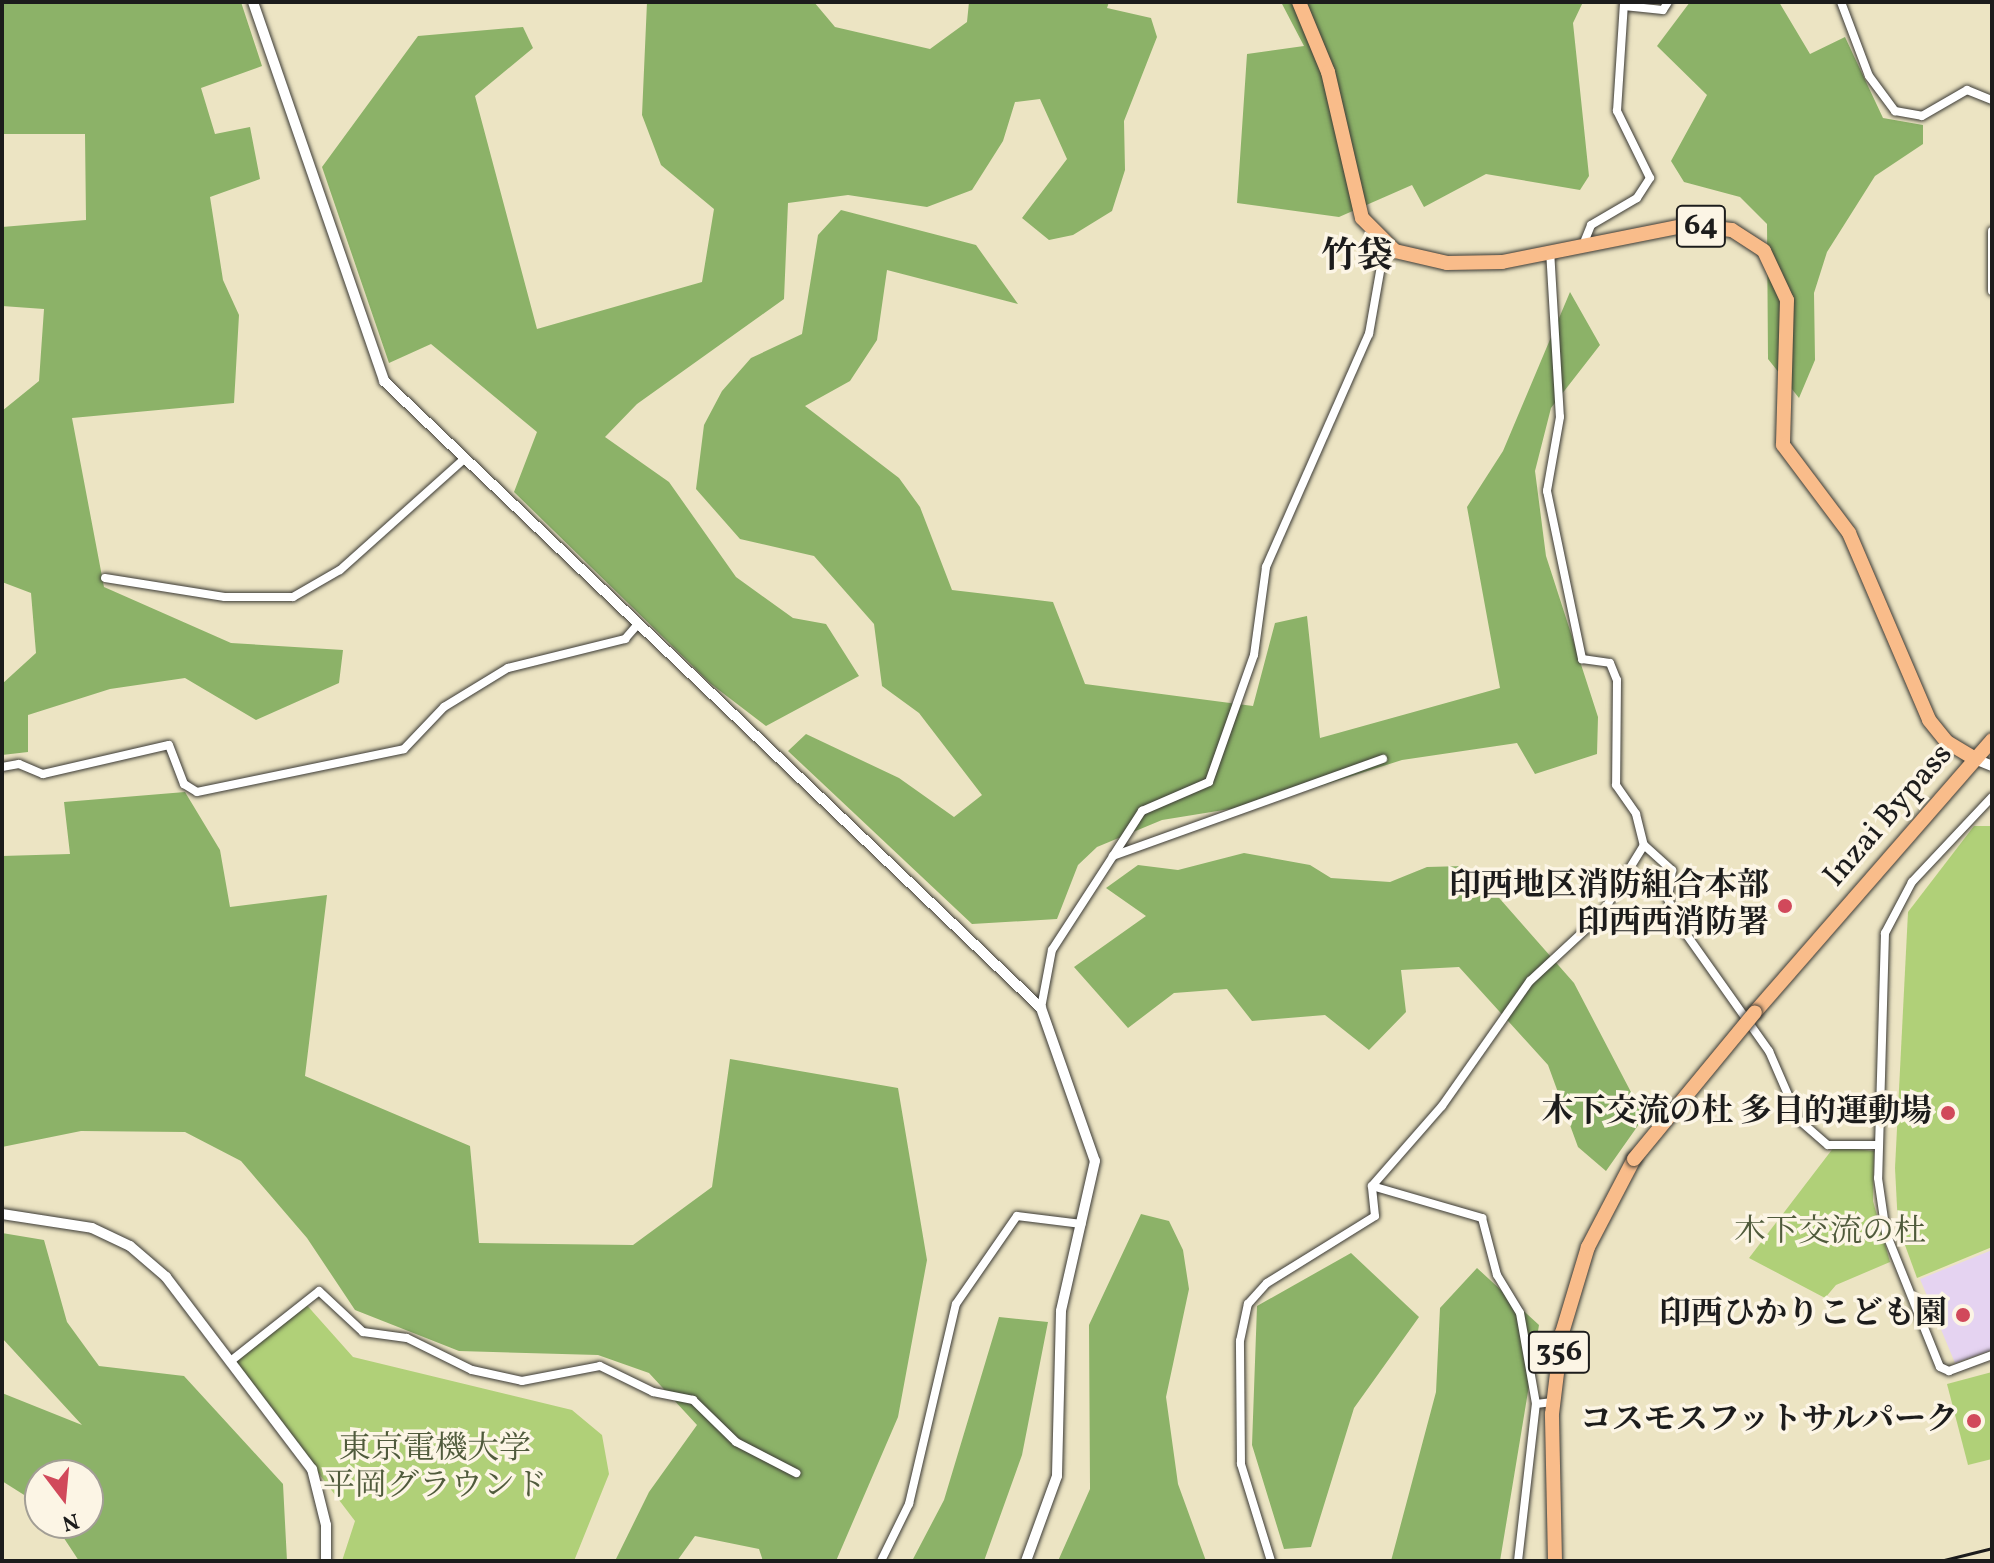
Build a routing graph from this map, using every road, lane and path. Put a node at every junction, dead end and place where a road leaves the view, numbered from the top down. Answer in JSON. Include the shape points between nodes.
{"nodes":[{"id":1,"x":253,"y":2,"type":"edge"},
{"id":2,"x":1299,"y":2,"type":"edge"},
{"id":3,"x":1668,"y":2,"type":"edge"},
{"id":4,"x":1841,"y":2,"type":"edge"},
{"id":5,"x":1624,"y":4,"type":"edge"},
{"id":6,"x":1992,"y":100,"type":"edge"},
{"id":7,"x":1992,"y":231,"type":"edge"},
{"id":8,"x":1585,"y":240,"type":"junction"},
{"id":9,"x":1385,"y":243,"type":"junction"},
{"id":10,"x":1550,"y":249,"type":"junction"},
{"id":11,"x":1992,"y":291,"type":"edge"},
{"id":12,"x":462,"y":461,"type":"junction"},
{"id":13,"x":105,"y":578,"type":"dead end"},
{"id":14,"x":637,"y":625,"type":"junction"},
{"id":15,"x":1992,"y":740,"type":"edge"},
{"id":16,"x":1383,"y":759,"type":"dead end"},
{"id":17,"x":1975,"y":759,"type":"junction"},
{"id":18,"x":1992,"y":766,"type":"edge"},
{"id":19,"x":2,"y":767,"type":"edge"},
{"id":20,"x":1992,"y":797,"type":"edge"},
{"id":21,"x":1644,"y":845,"type":"junction"},
{"id":22,"x":1113,"y":856,"type":"junction"},
{"id":23,"x":1041,"y":1008,"type":"junction"},
{"id":24,"x":1879,"y":1145,"type":"junction"},
{"id":25,"x":1372,"y":1186,"type":"junction"},
{"id":26,"x":2,"y":1214,"type":"edge"},
{"id":27,"x":1082,"y":1224,"type":"junction"},
{"id":28,"x":1992,"y":1355,"type":"edge"},
{"id":29,"x":232,"y":1360,"type":"junction"},
{"id":30,"x":1553,"y":1402,"type":"junction"},
{"id":31,"x":1536,"y":1404,"type":"junction"},
{"id":32,"x":796,"y":1473,"type":"dead end"},
{"id":33,"x":326,"y":1561,"type":"edge"},
{"id":34,"x":881,"y":1561,"type":"edge"},
{"id":35,"x":1026,"y":1561,"type":"edge"},
{"id":36,"x":1271,"y":1561,"type":"edge"},
{"id":37,"x":1518,"y":1561,"type":"edge"},
{"id":38,"x":1555,"y":1561,"type":"edge"}],
"edges":[{"from":1,"to":12,"type":"street","via":[[384,381]]},
{"from":2,"to":9,"type":"main road","number":"64","via":[[1328,72],[1362,218]]},
{"from":3,"to":5,"type":"street","via":[[1663,10]]},
{"from":4,"to":6,"type":"street","via":[[1869,76],[1895,111],[1922,116],[1967,90]]},
{"from":5,"to":8,"type":"street","via":[[1617,111],[1650,178],[1637,198],[1591,225]]},
{"from":7,"to":11,"type":"street"},
{"from":8,"to":10,"type":"main road","number":"64"},
{"from":8,"to":17,"type":"main road","number":"64","via":[[1715,227],[1749,239],[1775,266],[1787,300],[1783,445],[1849,533],[1929,720],[1947,742]]},
{"from":9,"to":10,"type":"main road","number":"64","via":[[1407,256],[1447,263],[1502,262]]},
{"from":9,"to":22,"type":"street","via":[[1369,334],[1266,567],[1254,655],[1209,782],[1142,811]]},
{"from":10,"to":21,"type":"street","via":[[1560,417],[1547,491],[1582,659],[1610,663],[1617,680],[1616,785],[1636,814]]},
{"from":12,"to":13,"type":"street","via":[[340,570],[293,597],[251,599]]},
{"from":12,"to":14,"type":"street"},
{"from":14,"to":19,"type":"street","via":[[625,639],[508,668],[444,707],[404,749],[197,792],[184,784],[169,745],[43,774],[19,764]]},
{"from":14,"to":23,"type":"street"},
{"from":15,"to":17,"type":"main road","name":"Inzai Bypass","number":"356"},
{"from":16,"to":22,"type":"street"},
{"from":17,"to":18,"type":"street"},
{"from":17,"to":30,"type":"main road","name":"Inzai Bypass","number":"356","bridge":true,"via":[[1634,1159],[1577,1275]]},
{"from":20,"to":24,"type":"street","via":[[1912,882],[1885,933]]},
{"from":21,"to":24,"type":"street","via":[[1672,870],[1668,899],[1679,924],[1769,1051],[1799,1120],[1828,1145]]},
{"from":21,"to":25,"type":"street","via":[[1601,915],[1530,981],[1442,1106]]},
{"from":22,"to":23,"type":"street","via":[[1052,950]]},
{"from":23,"to":27,"type":"street","via":[[1095,1161]]},
{"from":24,"to":28,"type":"street","via":[[1886,1233],[1940,1367],[1949,1371]]},
{"from":25,"to":31,"type":"street","via":[[1482,1218],[1497,1275],[1520,1313]]},
{"from":25,"to":36,"type":"street","via":[[1375,1216],[1267,1283],[1242,1321],[1241,1464]]},
{"from":26,"to":29,"type":"street","via":[[54,1218],[130,1246],[166,1277]]},
{"from":27,"to":34,"type":"street","via":[[1017,1216],[956,1304],[909,1504]]},
{"from":27,"to":35,"type":"street","via":[[1061,1311],[1057,1476]]},
{"from":29,"to":32,"type":"street","via":[[319,1291],[363,1332],[407,1338],[472,1370],[522,1381],[600,1366],[653,1392],[693,1400],[736,1442]]},
{"from":29,"to":33,"type":"street","via":[[312,1469],[326,1525]]},
{"from":30,"to":31,"type":"street"},
{"from":30,"to":38,"type":"main road","name":"Inzai Bypass","number":"356"},
{"from":31,"to":37,"type":"street"}]}
